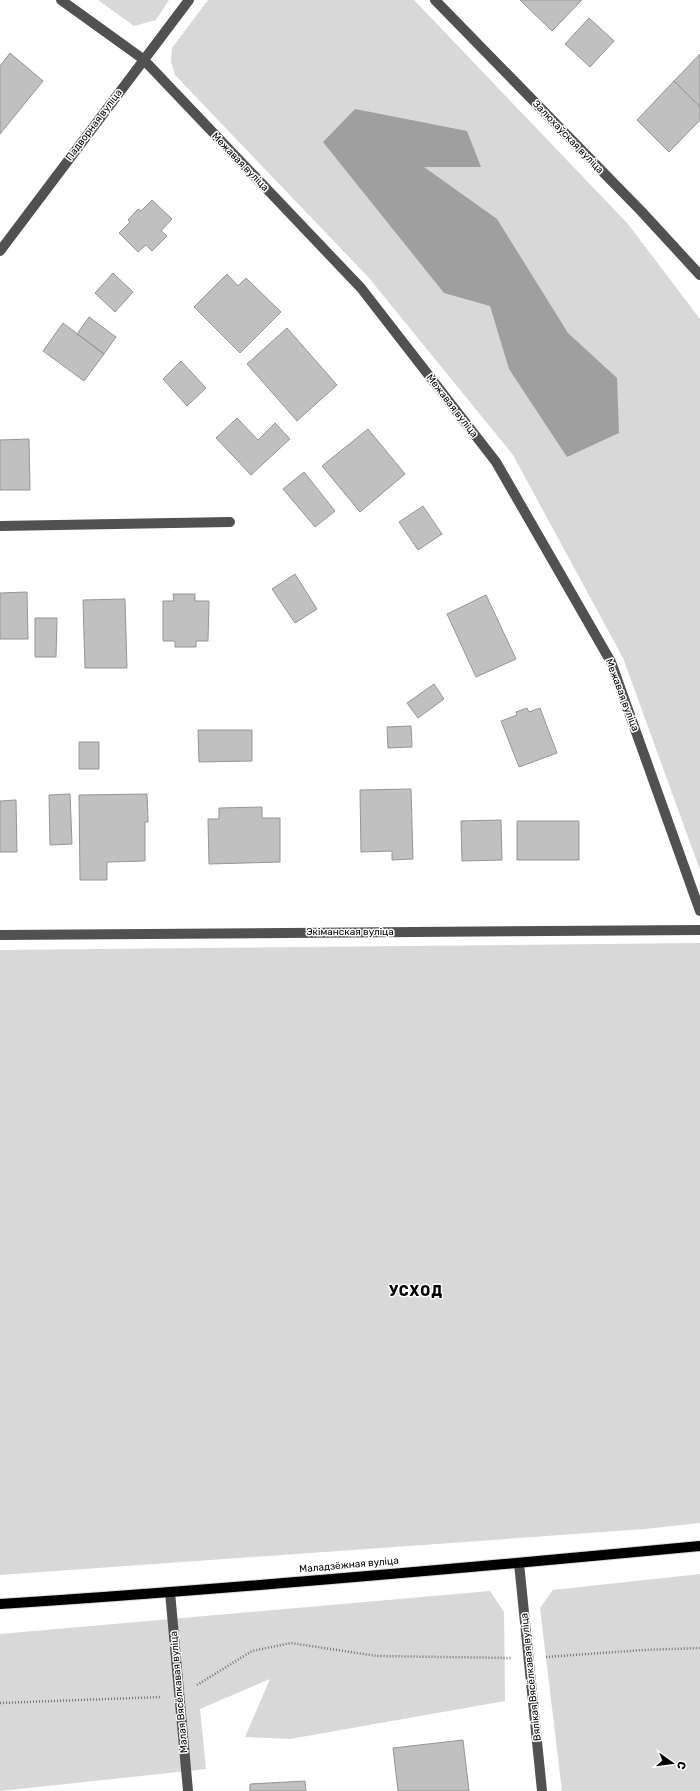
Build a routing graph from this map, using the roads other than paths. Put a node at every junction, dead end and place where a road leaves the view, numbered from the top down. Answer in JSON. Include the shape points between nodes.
{"nodes":[{"id":1,"x":61,"y":0,"type":"edge"},
{"id":2,"x":188,"y":0,"type":"edge"},
{"id":3,"x":435,"y":0,"type":"edge"},
{"id":4,"x":143,"y":60,"type":"junction"},
{"id":5,"x":0,"y":251,"type":"edge"},
{"id":6,"x":700,"y":275,"type":"edge"},
{"id":7,"x":230,"y":522,"type":"dead end"},
{"id":8,"x":0,"y":526,"type":"edge"},
{"id":9,"x":700,"y":911,"type":"edge"},
{"id":10,"x":700,"y":930,"type":"edge"},
{"id":11,"x":0,"y":935,"type":"edge"},
{"id":12,"x":700,"y":1546,"type":"edge"},
{"id":13,"x":519,"y":1563,"type":"junction"},
{"id":14,"x":170,"y":1592,"type":"junction"},
{"id":15,"x":0,"y":1604,"type":"edge"},
{"id":16,"x":188,"y":1791,"type":"edge"},
{"id":17,"x":542,"y":1791,"type":"edge"}],
"edges":[{"from":1,"to":4,"type":"street","name":"Межавая вуліца"},
{"from":2,"to":4,"type":"street","name":"Падворная вуліца"},
{"from":3,"to":6,"type":"street","name":"Залюхаўская вуліца"},
{"from":4,"to":5,"type":"street","name":"Падворная вуліца"},
{"from":4,"to":9,"type":"street","name":"Межавая вуліца","via":[[361,288],[496,462],[611,662]]},
{"from":7,"to":8,"type":"street"},
{"from":10,"to":11,"type":"street","name":"Экіманская вуліца"},
{"from":12,"to":13,"type":"main road","name":"Маладзёжная вуліца"},
{"from":13,"to":14,"type":"main road","name":"Маладзёжная вуліца"},
{"from":13,"to":17,"type":"street","name":"Вялікая Вясёлкавая вуліца"},
{"from":14,"to":15,"type":"main road","name":"Маладзёжная вуліца"},
{"from":14,"to":16,"type":"street","name":"Малая Вясёлкавая вуліца"}]}
